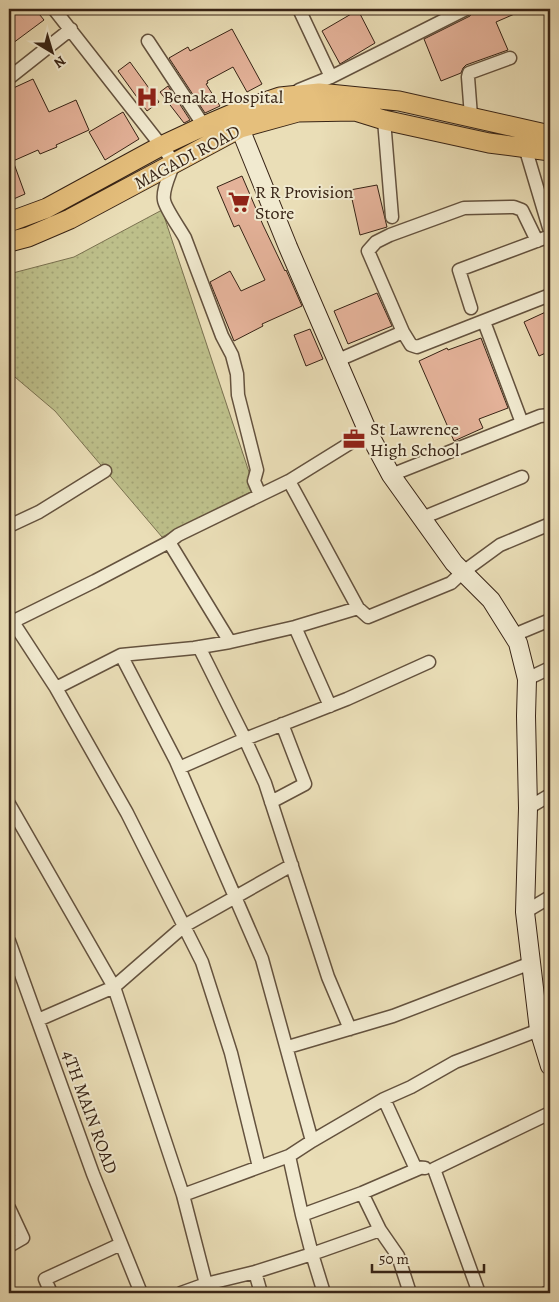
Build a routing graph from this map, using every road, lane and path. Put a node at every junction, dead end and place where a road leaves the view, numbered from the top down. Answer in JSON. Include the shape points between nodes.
{"nodes":[{"id":1,"x":54,"y":9,"type":"edge"},
{"id":2,"x":299,"y":9,"type":"edge"},
{"id":3,"x":466,"y":9,"type":"edge"},
{"id":4,"x":441,"y":14,"type":"edge"},
{"id":5,"x":71,"y":30,"type":"junction"},
{"id":6,"x":148,"y":41,"type":"dead end"},
{"id":7,"x":510,"y":58,"type":"dead end"},
{"id":8,"x":331,"y":77,"type":"junction"},
{"id":9,"x":9,"y":78,"type":"edge"},
{"id":10,"x":280,"y":97,"type":"junction"},
{"id":11,"x":471,"y":116,"type":"junction"},
{"id":12,"x":237,"y":120,"type":"junction"},
{"id":13,"x":384,"y":120,"type":"junction"},
{"id":14,"x":204,"y":126,"type":"junction"},
{"id":15,"x":550,"y":134,"type":"edge"},
{"id":16,"x":161,"y":146,"type":"junction"},
{"id":17,"x":525,"y":147,"type":"junction"},
{"id":18,"x":550,"y":150,"type":"edge"},
{"id":19,"x":174,"y":162,"type":"junction"},
{"id":20,"x":392,"y":217,"type":"dead end"},
{"id":21,"x":9,"y":222,"type":"edge"},
{"id":22,"x":550,"y":231,"type":"edge"},
{"id":23,"x":550,"y":236,"type":"edge"},
{"id":24,"x":537,"y":241,"type":"junction"},
{"id":25,"x":9,"y":242,"type":"edge"},
{"id":26,"x":550,"y":295,"type":"edge"},
{"id":27,"x":471,"y":308,"type":"dead end"},
{"id":28,"x":486,"y":327,"type":"dead end"},
{"id":29,"x":403,"y":332,"type":"junction"},
{"id":30,"x":336,"y":361,"type":"junction"},
{"id":31,"x":550,"y":417,"type":"edge"},
{"id":32,"x":522,"y":423,"type":"junction"},
{"id":33,"x":368,"y":432,"type":"junction"},
{"id":34,"x":105,"y":471,"type":"dead end"},
{"id":35,"x":391,"y":475,"type":"junction"},
{"id":36,"x":522,"y":477,"type":"dead end"},
{"id":37,"x":289,"y":481,"type":"junction"},
{"id":38,"x":260,"y":495,"type":"junction"},
{"id":39,"x":422,"y":518,"type":"junction"},
{"id":40,"x":550,"y":524,"type":"edge"},
{"id":41,"x":9,"y":526,"type":"edge"},
{"id":42,"x":168,"y":542,"type":"junction"},
{"id":43,"x":463,"y":572,"type":"junction"},
{"id":44,"x":358,"y":608,"type":"junction"},
{"id":45,"x":10,"y":619,"type":"edge"},
{"id":46,"x":550,"y":620,"type":"edge"},
{"id":47,"x":295,"y":627,"type":"junction"},
{"id":48,"x":514,"y":635,"type":"junction"},
{"id":49,"x":230,"y":642,"type":"junction"},
{"id":50,"x":199,"y":648,"type":"junction"},
{"id":51,"x":121,"y":655,"type":"junction"},
{"id":52,"x":429,"y":662,"type":"dead end"},
{"id":53,"x":550,"y":668,"type":"edge"},
{"id":54,"x":527,"y":679,"type":"junction"},
{"id":55,"x":56,"y":688,"type":"junction"},
{"id":56,"x":330,"y":706,"type":"junction"},
{"id":57,"x":282,"y":724,"type":"junction"},
{"id":58,"x":245,"y":739,"type":"junction"},
{"id":59,"x":179,"y":768,"type":"junction"},
{"id":60,"x":550,"y":795,"type":"edge"},
{"id":61,"x":271,"y":802,"type":"junction"},
{"id":62,"x":9,"y":804,"type":"edge"},
{"id":63,"x":528,"y":808,"type":"junction"},
{"id":64,"x":292,"y":865,"type":"junction"},
{"id":65,"x":550,"y":897,"type":"edge"},
{"id":66,"x":236,"y":898,"type":"junction"},
{"id":67,"x":525,"y":912,"type":"junction"},
{"id":68,"x":184,"y":926,"type":"junction"},
{"id":69,"x":9,"y":941,"type":"edge"},
{"id":70,"x":531,"y":963,"type":"junction"},
{"id":71,"x":114,"y":987,"type":"junction"},
{"id":72,"x":38,"y":1020,"type":"junction"},
{"id":73,"x":350,"y":1029,"type":"junction"},
{"id":74,"x":539,"y":1030,"type":"junction"},
{"id":75,"x":288,"y":1047,"type":"junction"},
{"id":76,"x":550,"y":1059,"type":"edge"},
{"id":77,"x":550,"y":1066,"type":"edge"},
{"id":78,"x":384,"y":1099,"type":"junction"},
{"id":79,"x":550,"y":1113,"type":"edge"},
{"id":80,"x":312,"y":1141,"type":"junction"},
{"id":81,"x":289,"y":1156,"type":"junction"},
{"id":82,"x":259,"y":1167,"type":"junction"},
{"id":83,"x":420,"y":1168,"type":"junction"},
{"id":84,"x":434,"y":1169,"type":"junction"},
{"id":85,"x":362,"y":1193,"type":"junction"},
{"id":86,"x":183,"y":1195,"type":"junction"},
{"id":87,"x":9,"y":1208,"type":"edge"},
{"id":88,"x":302,"y":1215,"type":"junction"},
{"id":89,"x":380,"y":1230,"type":"junction"},
{"id":90,"x":121,"y":1244,"type":"junction"},
{"id":91,"x":9,"y":1246,"type":"edge"},
{"id":92,"x":312,"y":1254,"type":"junction"},
{"id":93,"x":255,"y":1272,"type":"junction"},
{"id":94,"x":206,"y":1284,"type":"junction"},
{"id":95,"x":550,"y":1292,"type":"edge"},
{"id":96,"x":51,"y":1293,"type":"edge"},
{"id":97,"x":141,"y":1293,"type":"edge"},
{"id":98,"x":181,"y":1293,"type":"edge"},
{"id":99,"x":261,"y":1293,"type":"edge"},
{"id":100,"x":324,"y":1293,"type":"edge"},
{"id":101,"x":410,"y":1293,"type":"edge"},
{"id":102,"x":479,"y":1293,"type":"edge"},
{"id":103,"x":546,"y":1293,"type":"edge"}],
"edges":[{"from":1,"to":5,"type":"street"},
{"from":2,"to":8,"type":"street"},
{"from":3,"to":4,"type":"street"},
{"from":4,"to":8,"type":"street"},
{"from":5,"to":9,"type":"street"},
{"from":5,"to":16,"type":"street"},
{"from":6,"to":14,"type":"street"},
{"from":7,"to":11,"type":"street","via":[[469,73]]},
{"from":8,"to":10,"type":"street"},
{"from":10,"to":11,"type":"main road","name":"MAGADI ROAD","via":[[319,93],[399,101]]},
{"from":10,"to":12,"type":"main road","name":"MAGADI ROAD"},
{"from":11,"to":15,"type":"main road","name":"MAGADI ROAD"},
{"from":12,"to":13,"type":"main road","name":"MAGADI ROAD","via":[[298,112],[355,111]]},
{"from":12,"to":14,"type":"main road","name":"MAGADI ROAD"},
{"from":12,"to":19,"type":"main road","name":"MAGADI ROAD"},
{"from":12,"to":30,"type":"street"},
{"from":13,"to":17,"type":"main road","name":"MAGADI ROAD","via":[[490,143]]},
{"from":13,"to":20,"type":"street"},
{"from":14,"to":16,"type":"main road","name":"MAGADI ROAD"},
{"from":16,"to":19,"type":"street"},
{"from":16,"to":21,"type":"main road","name":"MAGADI ROAD","via":[[47,208]]},
{"from":17,"to":18,"type":"main road","name":"MAGADI ROAD"},
{"from":17,"to":22,"type":"street"},
{"from":19,"to":25,"type":"main road","name":"MAGADI ROAD","via":[[70,219]]},
{"from":19,"to":38,"type":"street","via":[[163,199],[185,238],[232,355],[238,395],[257,470],[254,481]]},
{"from":23,"to":24,"type":"street"},
{"from":24,"to":27,"type":"street","via":[[459,270]]},
{"from":24,"to":29,"type":"street","via":[[522,210],[514,207],[464,208],[376,242],[368,251]]},
{"from":26,"to":29,"type":"street","via":[[417,347],[411,345]]},
{"from":28,"to":32,"type":"street"},
{"from":29,"to":30,"type":"street"},
{"from":30,"to":33,"type":"street"},
{"from":31,"to":32,"type":"street","via":[[540,416]]},
{"from":32,"to":35,"type":"street"},
{"from":33,"to":35,"type":"street"},
{"from":33,"to":37,"type":"street"},
{"from":34,"to":41,"type":"street","via":[[39,512]]},
{"from":35,"to":39,"type":"street"},
{"from":36,"to":39,"type":"street"},
{"from":37,"to":38,"type":"street"},
{"from":37,"to":44,"type":"street"},
{"from":38,"to":42,"type":"street"},
{"from":39,"to":43,"type":"street"},
{"from":40,"to":43,"type":"street","via":[[500,545]]},
{"from":42,"to":45,"type":"street","via":[[95,581]]},
{"from":42,"to":49,"type":"street"},
{"from":43,"to":44,"type":"street","via":[[451,583],[368,617]]},
{"from":43,"to":48,"type":"street","via":[[491,600]]},
{"from":44,"to":47,"type":"street"},
{"from":45,"to":55,"type":"street"},
{"from":46,"to":48,"type":"street"},
{"from":47,"to":49,"type":"street"},
{"from":47,"to":56,"type":"street"},
{"from":48,"to":54,"type":"street"},
{"from":49,"to":50,"type":"street"},
{"from":50,"to":51,"type":"street"},
{"from":50,"to":58,"type":"street"},
{"from":51,"to":55,"type":"street"},
{"from":51,"to":59,"type":"street"},
{"from":52,"to":56,"type":"street"},
{"from":53,"to":54,"type":"street"},
{"from":54,"to":63,"type":"street"},
{"from":55,"to":68,"type":"street","via":[[127,813]]},
{"from":56,"to":57,"type":"street"},
{"from":57,"to":58,"type":"street"},
{"from":57,"to":61,"type":"street","via":[[305,784]]},
{"from":58,"to":59,"type":"street"},
{"from":58,"to":61,"type":"street"},
{"from":59,"to":66,"type":"street"},
{"from":60,"to":63,"type":"street"},
{"from":61,"to":64,"type":"street"},
{"from":62,"to":71,"type":"street"},
{"from":63,"to":67,"type":"street"},
{"from":64,"to":66,"type":"street"},
{"from":64,"to":73,"type":"street","via":[[328,977]]},
{"from":65,"to":67,"type":"street"},
{"from":66,"to":68,"type":"street"},
{"from":66,"to":75,"type":"street","via":[[262,958]]},
{"from":67,"to":70,"type":"street"},
{"from":68,"to":71,"type":"street"},
{"from":68,"to":82,"type":"street","via":[[202,962],[231,1053]]},
{"from":69,"to":72,"type":"street","name":"4TH MAIN ROAD"},
{"from":70,"to":73,"type":"street","via":[[393,1016]]},
{"from":70,"to":74,"type":"street"},
{"from":71,"to":72,"type":"street"},
{"from":71,"to":86,"type":"street"},
{"from":72,"to":90,"type":"street","name":"4TH MAIN ROAD"},
{"from":73,"to":75,"type":"street"},
{"from":74,"to":76,"type":"street"},
{"from":74,"to":78,"type":"street","via":[[455,1062]]},
{"from":75,"to":80,"type":"street"},
{"from":76,"to":77,"type":"street"},
{"from":78,"to":80,"type":"street"},
{"from":78,"to":83,"type":"street","via":[[416,1167]]},
{"from":79,"to":84,"type":"street"},
{"from":80,"to":81,"type":"street"},
{"from":81,"to":82,"type":"street"},
{"from":81,"to":88,"type":"street"},
{"from":82,"to":86,"type":"street"},
{"from":83,"to":84,"type":"street"},
{"from":83,"to":85,"type":"street"},
{"from":84,"to":102,"type":"street"},
{"from":85,"to":88,"type":"street"},
{"from":85,"to":89,"type":"street"},
{"from":86,"to":94,"type":"street"},
{"from":87,"to":91,"type":"street","via":[[23,1238]]},
{"from":88,"to":92,"type":"street"},
{"from":89,"to":92,"type":"street"},
{"from":89,"to":101,"type":"street","via":[[398,1256]]},
{"from":90,"to":96,"type":"street","via":[[45,1279]]},
{"from":90,"to":97,"type":"street","name":"4TH MAIN ROAD"},
{"from":92,"to":93,"type":"street"},
{"from":92,"to":100,"type":"street"},
{"from":93,"to":94,"type":"street"},
{"from":93,"to":99,"type":"street"},
{"from":94,"to":98,"type":"street"},
{"from":95,"to":103,"type":"street"}]}
